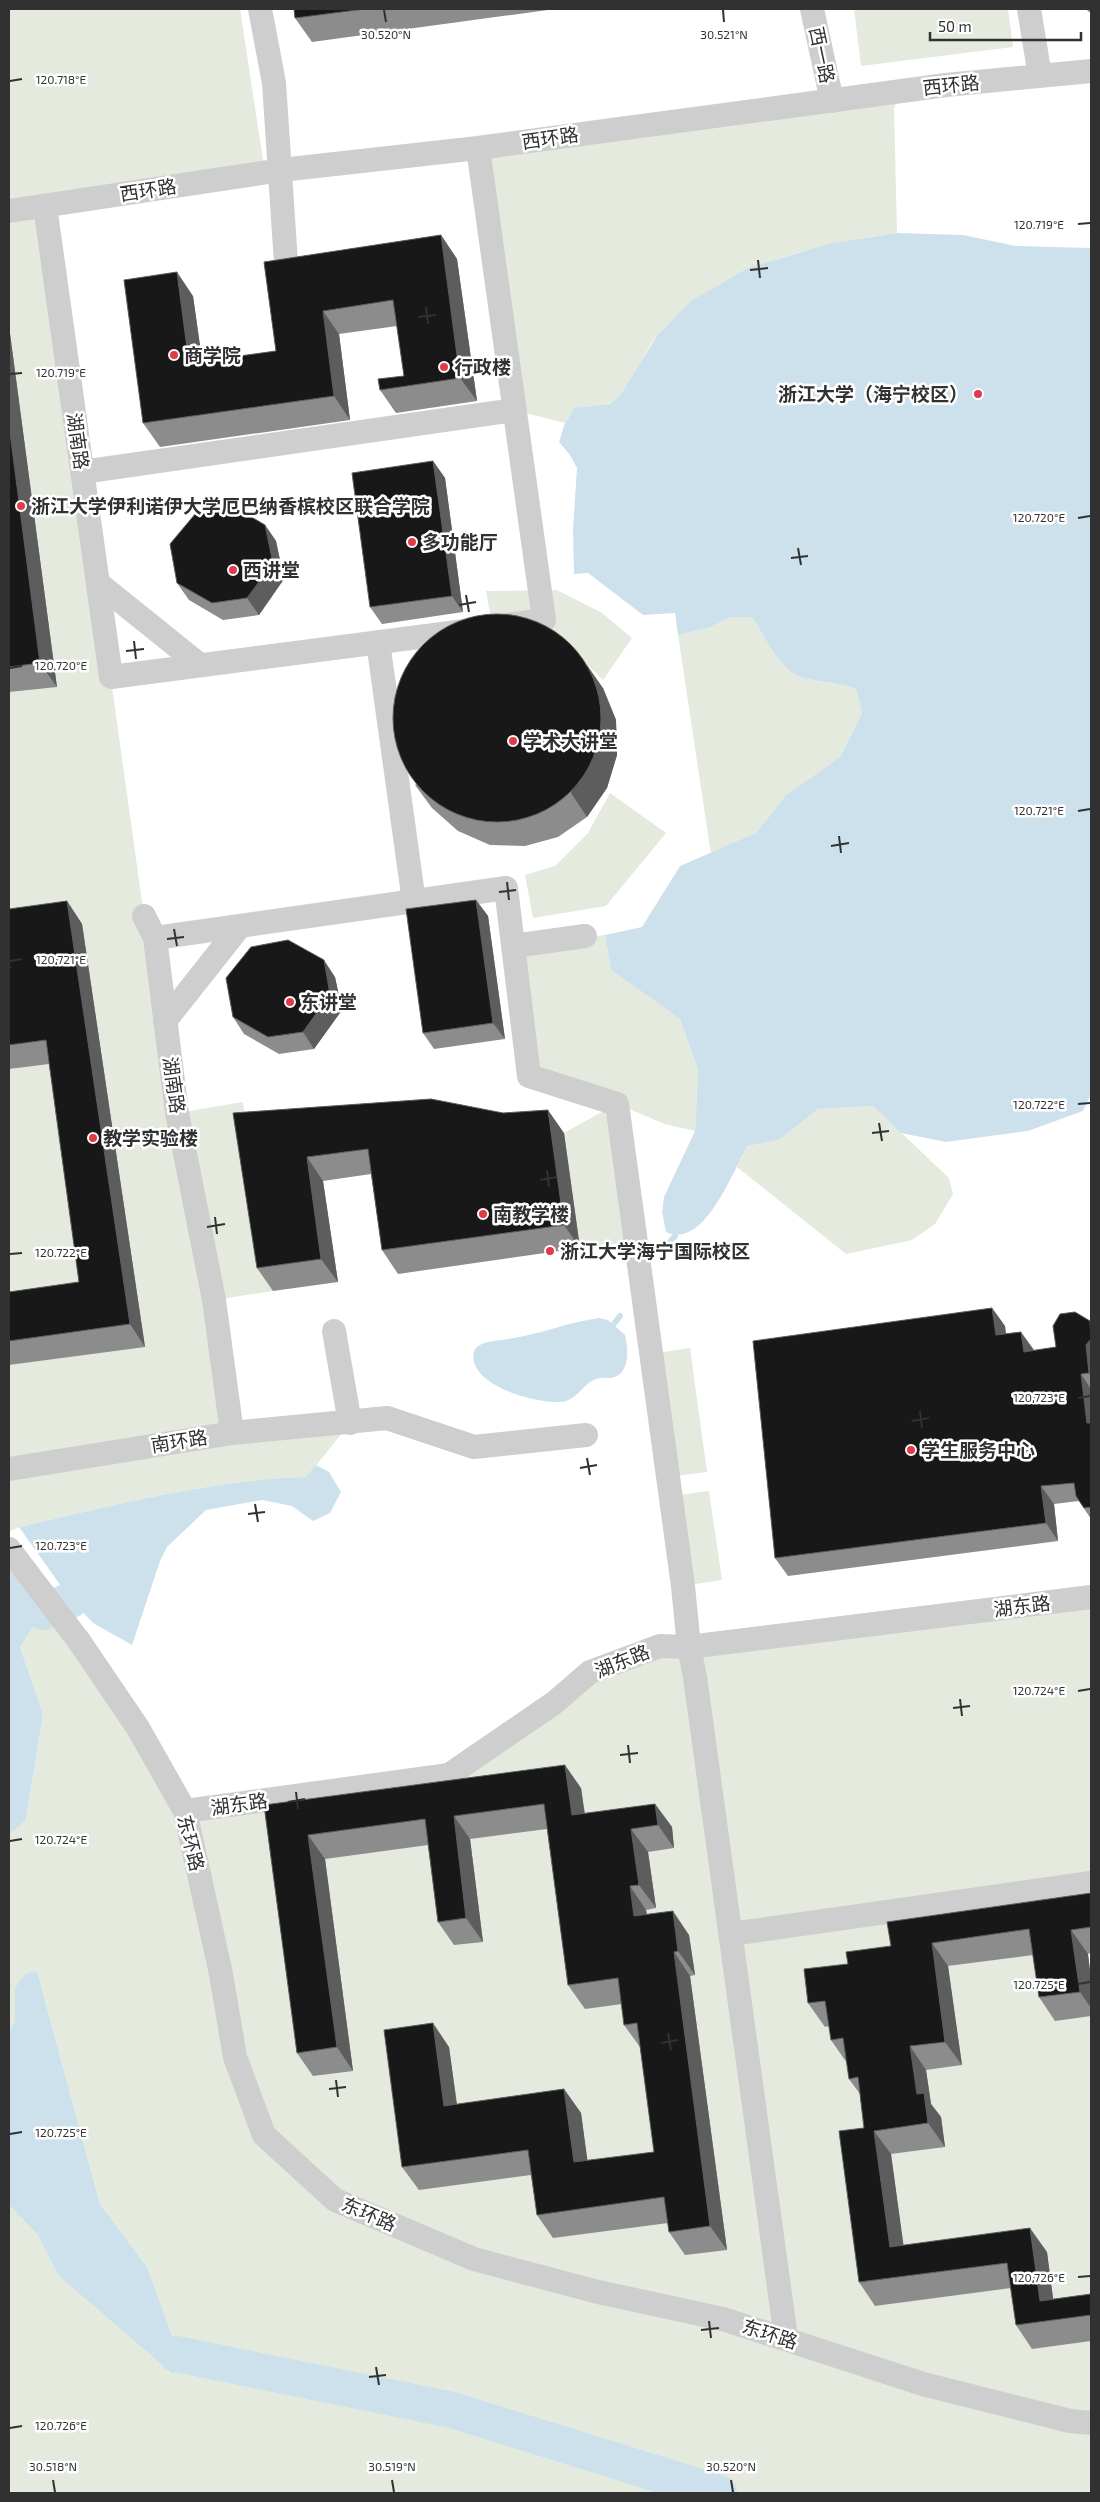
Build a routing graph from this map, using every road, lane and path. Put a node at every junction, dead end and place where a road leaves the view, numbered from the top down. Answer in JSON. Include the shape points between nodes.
{"nodes":[{"id":1,"x":260,"y":9,"type":"edge"},
{"id":2,"x":812,"y":9,"type":"edge"},
{"id":3,"x":1029,"y":9,"type":"edge"},
{"id":4,"x":1091,"y":71,"type":"edge"},
{"id":5,"x":1040,"y":76,"type":"junction"},
{"id":6,"x":832,"y":101,"type":"junction"},
{"id":7,"x":478,"y":148,"type":"junction"},
{"id":8,"x":281,"y":170,"type":"junction"},
{"id":9,"x":44,"y":206,"type":"junction"},
{"id":10,"x":9,"y":211,"type":"edge"},
{"id":11,"x":286,"y":264,"type":"edge"},
{"id":12,"x":514,"y":410,"type":"junction"},
{"id":13,"x":82,"y":472,"type":"junction"},
{"id":14,"x":98,"y":584,"type":"junction"},
{"id":15,"x":378,"y":642,"type":"junction"},
{"id":16,"x":200,"y":665,"type":"junction"},
{"id":17,"x":414,"y":902,"type":"junction"},
{"id":18,"x":144,"y":916,"type":"dead end"},
{"id":19,"x":240,"y":926,"type":"junction"},
{"id":20,"x":585,"y":936,"type":"dead end"},
{"id":21,"x":155,"y":938,"type":"junction"},
{"id":22,"x":513,"y":946,"type":"junction"},
{"id":23,"x":165,"y":1021,"type":"junction"},
{"id":24,"x":334,"y":1331,"type":"dead end"},
{"id":25,"x":350,"y":1423,"type":"junction"},
{"id":26,"x":232,"y":1432,"type":"junction"},
{"id":27,"x":586,"y":1435,"type":"dead end"},
{"id":28,"x":9,"y":1470,"type":"edge"},
{"id":29,"x":9,"y":1549,"type":"edge"},
{"id":30,"x":1091,"y":1597,"type":"edge"},
{"id":31,"x":688,"y":1647,"type":"junction"},
{"id":32,"x":185,"y":1811,"type":"junction"},
{"id":33,"x":1091,"y":1883,"type":"edge"},
{"id":34,"x":731,"y":1934,"type":"junction"},
{"id":35,"x":786,"y":2338,"type":"junction"},
{"id":36,"x":1091,"y":2423,"type":"edge"}],
"edges":[{"from":1,"to":8,"type":"street","via":[[274,83]]},
{"from":2,"to":6,"type":"street","name":"西一路"},
{"from":3,"to":5,"type":"street"},
{"from":4,"to":5,"type":"street","name":"西环路"},
{"from":5,"to":6,"type":"street","name":"西环路"},
{"from":6,"to":7,"type":"street","name":"西环路"},
{"from":7,"to":8,"type":"street","name":"西环路"},
{"from":7,"to":12,"type":"street"},
{"from":8,"to":9,"type":"street","name":"西环路"},
{"from":8,"to":11,"type":"street"},
{"from":9,"to":10,"type":"street","name":"西环路"},
{"from":9,"to":13,"type":"street","name":"湖南路"},
{"from":12,"to":13,"type":"street"},
{"from":12,"to":15,"type":"street","via":[[544,620]]},
{"from":13,"to":14,"type":"street","name":"湖南路"},
{"from":14,"to":16,"type":"street"},
{"from":14,"to":16,"type":"street","name":"湖南路","via":[[111,677]]},
{"from":15,"to":16,"type":"street"},
{"from":15,"to":17,"type":"street"},
{"from":17,"to":19,"type":"street"},
{"from":17,"to":22,"type":"street","via":[[506,888]]},
{"from":18,"to":21,"type":"street","name":"湖南路"},
{"from":19,"to":21,"type":"street"},
{"from":19,"to":23,"type":"street"},
{"from":20,"to":22,"type":"street"},
{"from":21,"to":23,"type":"street","name":"湖南路"},
{"from":22,"to":31,"type":"street","via":[[529,1076],[617,1104],[683,1586]]},
{"from":23,"to":26,"type":"street","name":"湖南路","via":[[177,1113],[214,1300]]},
{"from":24,"to":25,"type":"street"},
{"from":25,"to":26,"type":"street","name":"南环路"},
{"from":25,"to":27,"type":"street","name":"南环路","via":[[387,1418],[474,1447]]},
{"from":26,"to":28,"type":"street","name":"南环路"},
{"from":29,"to":32,"type":"street","name":"东环路","via":[[79,1641],[138,1728]]},
{"from":30,"to":31,"type":"street","name":"湖东路"},
{"from":31,"to":32,"type":"street","name":"湖东路","via":[[660,1646],[590,1672],[554,1703],[449,1774]]},
{"from":31,"to":34,"type":"street","via":[[695,1676]]},
{"from":32,"to":35,"type":"street","name":"东环路","via":[[221,1974],[235,2058],[264,2135],[335,2200],[474,2259],[598,2292],[723,2319]]},
{"from":33,"to":34,"type":"street"},
{"from":34,"to":35,"type":"street"},
{"from":35,"to":36,"type":"street","name":"东环路","via":[[922,2384]]}]}
